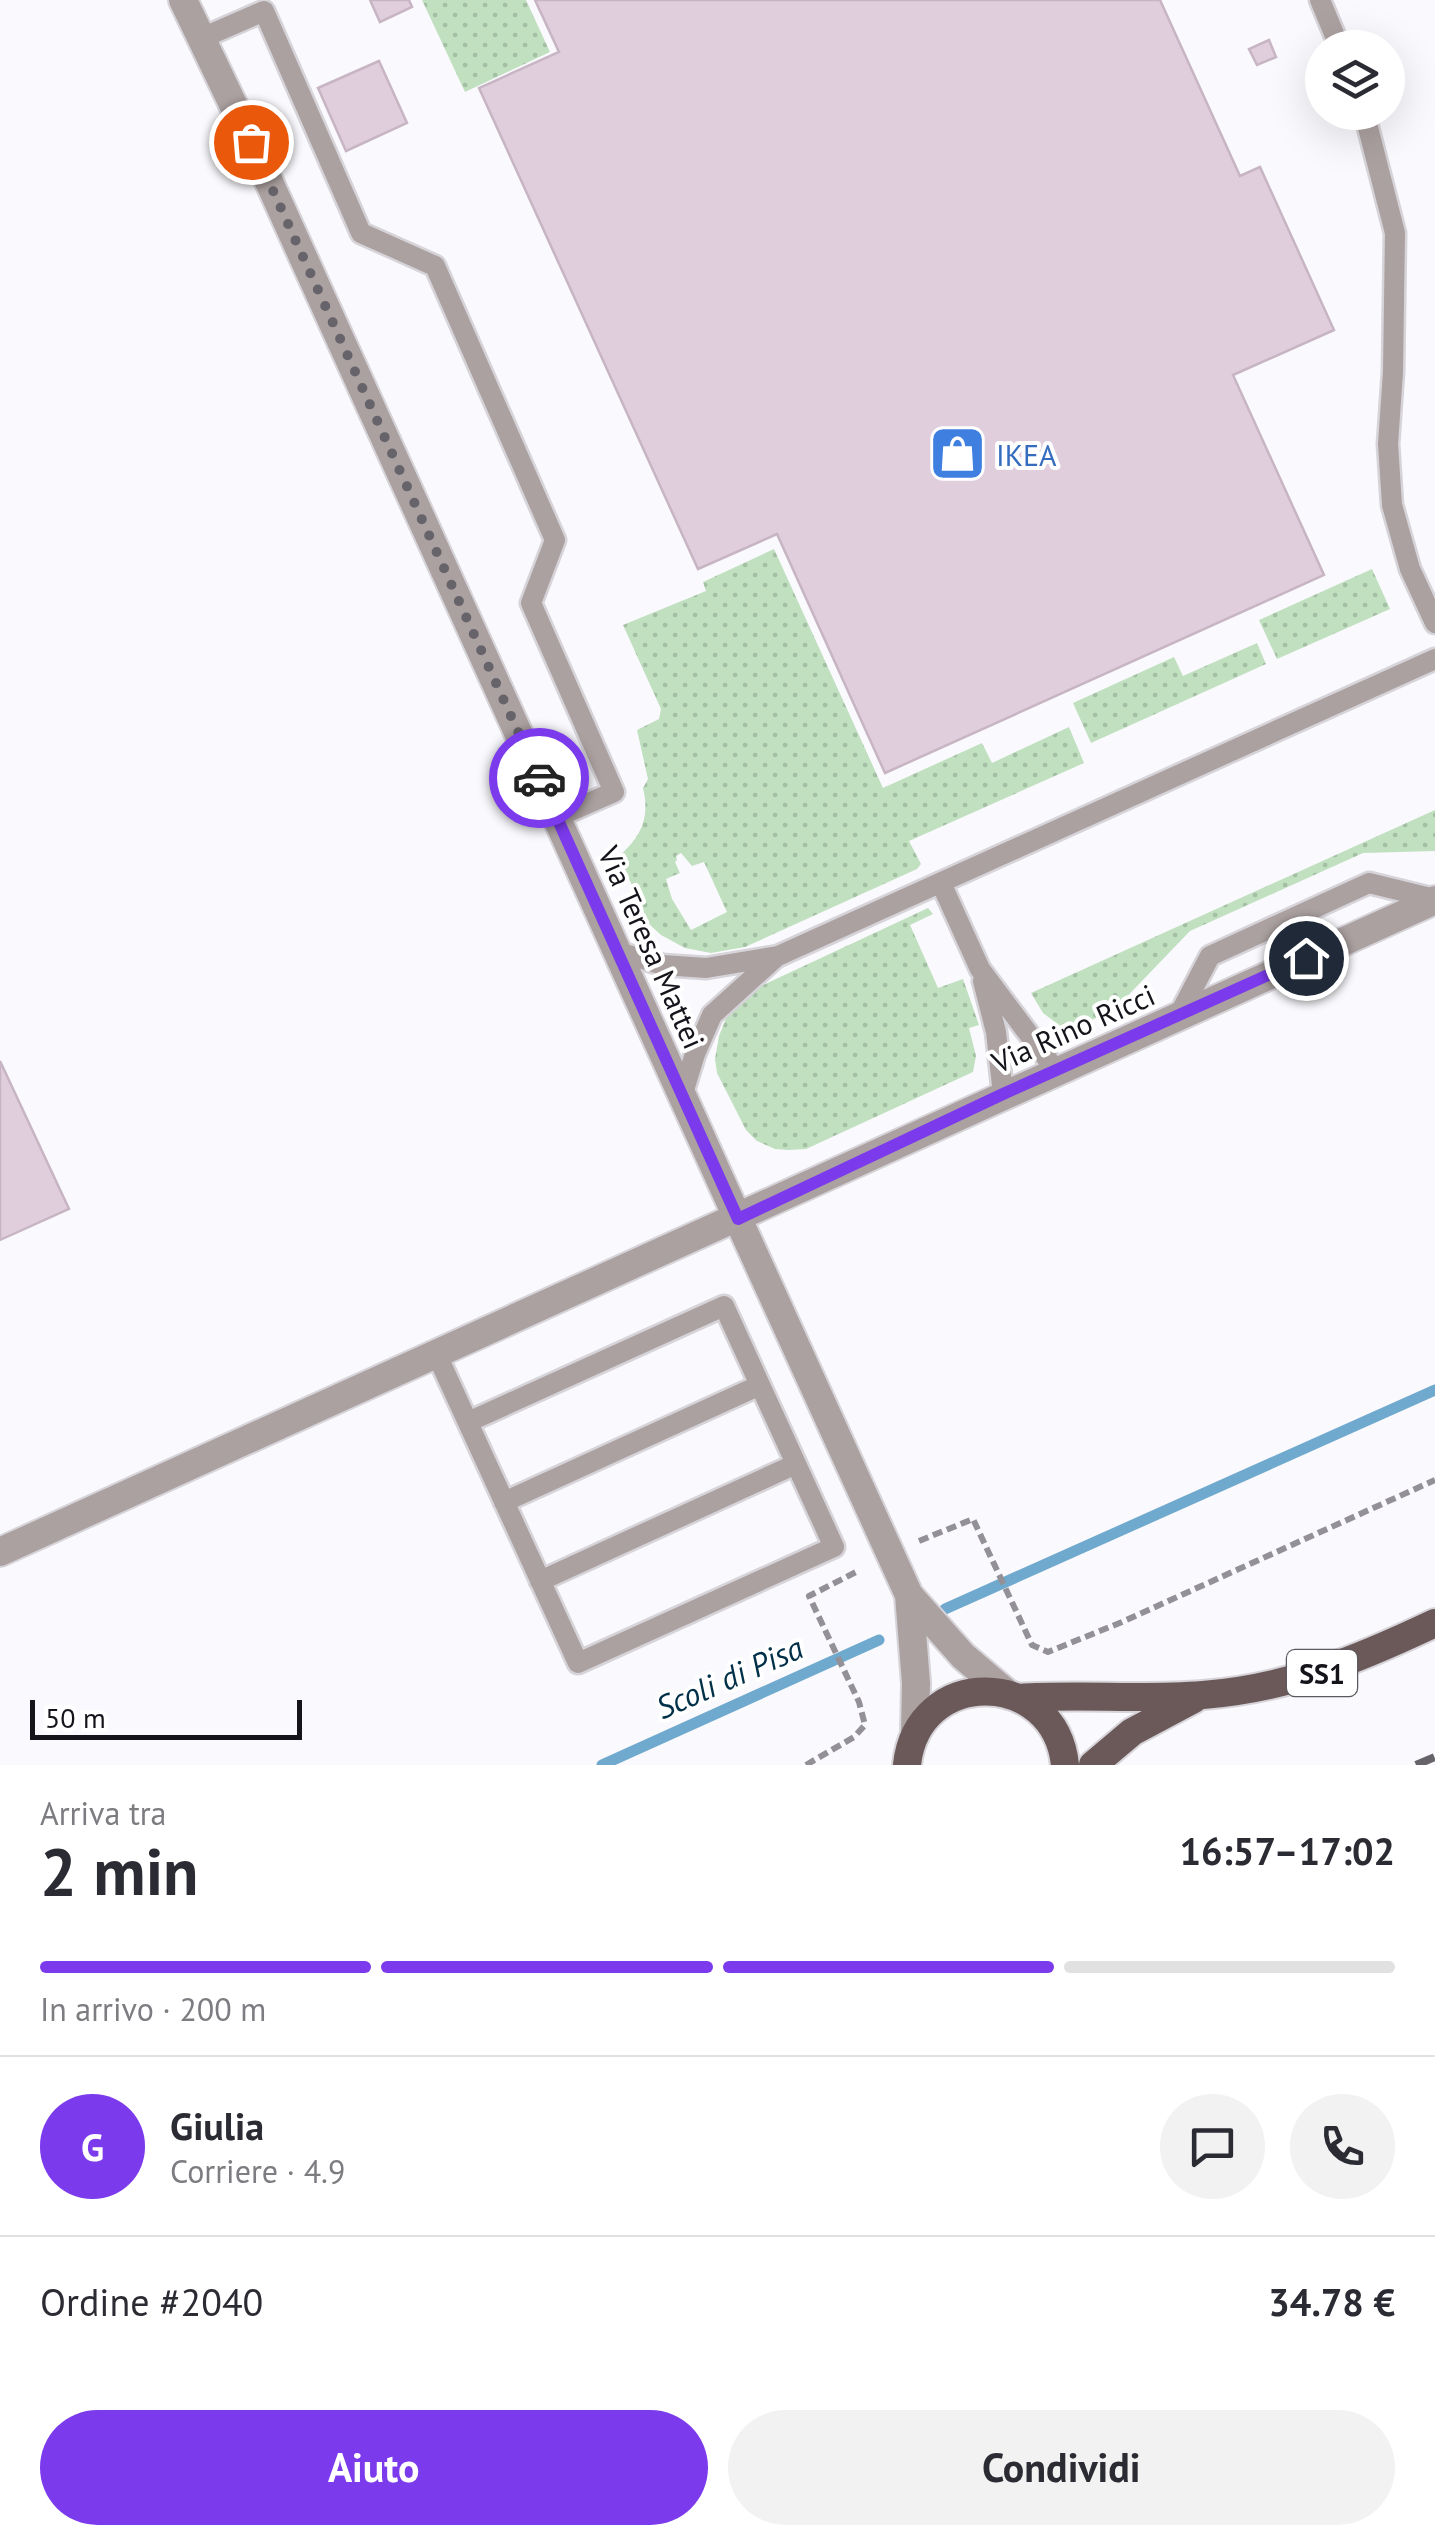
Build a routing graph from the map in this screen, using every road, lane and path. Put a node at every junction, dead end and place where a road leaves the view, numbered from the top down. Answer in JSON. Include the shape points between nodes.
{"nodes":[{"id":1,"x":183,"y":0,"type":"edge"},
{"id":2,"x":1320,"y":0,"type":"edge"},
{"id":3,"x":1332,"y":30,"type":"edge"},
{"id":4,"x":202,"y":38,"type":"junction"},
{"id":5,"x":1368,"y":130,"type":"edge"},
{"id":6,"x":1435,"y":624,"type":"edge"},
{"id":7,"x":1435,"y":659,"type":"edge"},
{"id":8,"x":557,"y":816,"type":"junction"},
{"id":9,"x":940,"y":882,"type":"junction"},
{"id":10,"x":1435,"y":899,"type":"edge"},
{"id":11,"x":618,"y":952,"type":"junction"},
{"id":12,"x":778,"y":956,"type":"junction"},
{"id":13,"x":980,"y":969,"type":"junction"},
{"id":14,"x":1178,"y":1017,"type":"junction"},
{"id":15,"x":1057,"y":1072,"type":"junction"},
{"id":16,"x":682,"y":1093,"type":"junction"},
{"id":17,"x":1003,"y":1094,"type":"junction"},
{"id":18,"x":738,"y":1219,"type":"junction"},
{"id":19,"x":436,"y":1355,"type":"junction"},
{"id":20,"x":760,"y":1385,"type":"junction"},
{"id":21,"x":468,"y":1422,"type":"junction"},
{"id":22,"x":796,"y":1464,"type":"junction"},
{"id":23,"x":1435,"y":1480,"type":"edge"},
{"id":24,"x":504,"y":1502,"type":"junction"},
{"id":25,"x":918,"y":1542,"type":"dead end"},
{"id":26,"x":0,"y":1552,"type":"edge"},
{"id":27,"x":858,"y":1571,"type":"dead end"},
{"id":28,"x":540,"y":1580,"type":"junction"},
{"id":29,"x":910,"y":1595,"type":"junction"},
{"id":30,"x":1435,"y":1623,"type":"edge"},
{"id":31,"x":1014,"y":1696,"type":"junction"},
{"id":32,"x":1200,"y":1696,"type":"junction"},
{"id":33,"x":906,"y":1753,"type":"edge"},
{"id":34,"x":806,"y":1765,"type":"edge"},
{"id":35,"x":1064,"y":1765,"type":"edge"},
{"id":36,"x":1093,"y":1765,"type":"edge"}],
"edges":[{"from":1,"to":4,"type":"street","name":"Via Teresa Mattei"},
{"from":2,"to":3,"type":"lane"},
{"from":4,"to":8,"type":"street","name":"Via Teresa Mattei"},
{"from":4,"to":8,"type":"lane","via":[[264,12],[361,234],[435,266],[555,540],[531,602],[614,792]]},
{"from":5,"to":6,"type":"lane","via":[[1394,233],[1392,506]]},
{"from":7,"to":9,"type":"lane"},
{"from":8,"to":11,"type":"street","name":"Via Teresa Mattei"},
{"from":9,"to":12,"type":"lane"},
{"from":9,"to":13,"type":"lane"},
{"from":10,"to":14,"type":"street","name":"Via Rino Ricci"},
{"from":10,"to":14,"type":"lane","via":[[1369,883],[1352,890],[1210,956]]},
{"from":11,"to":12,"type":"lane","via":[[706,968]]},
{"from":11,"to":16,"type":"street","name":"Via Teresa Mattei"},
{"from":12,"to":16,"type":"lane","via":[[712,1015]]},
{"from":13,"to":15,"type":"lane"},
{"from":13,"to":17,"type":"lane"},
{"from":14,"to":15,"type":"street","name":"Via Rino Ricci"},
{"from":15,"to":17,"type":"street","name":"Via Rino Ricci"},
{"from":16,"to":18,"type":"street","name":"Via Teresa Mattei"},
{"from":17,"to":18,"type":"street","name":"Via Rino Ricci"},
{"from":18,"to":19,"type":"street","name":"Via Rino Ricci"},
{"from":18,"to":29,"type":"street","name":"Via Teresa Mattei"},
{"from":19,"to":21,"type":"lane"},
{"from":19,"to":26,"type":"street","name":"Via Rino Ricci"},
{"from":20,"to":21,"type":"lane","via":[[724,1306]]},
{"from":20,"to":22,"type":"lane"},
{"from":20,"to":24,"type":"lane"},
{"from":21,"to":24,"type":"lane"},
{"from":22,"to":28,"type":"lane"},
{"from":22,"to":28,"type":"lane","via":[[834,1546],[749,1586],[578,1663]]},
{"from":23,"to":25,"type":"path","via":[[1048,1652],[1032,1645],[973,1519]]},
{"from":24,"to":28,"type":"lane"},
{"from":27,"to":34,"type":"path","via":[[809,1596],[865,1724],[854,1738]]},
{"from":29,"to":31,"type":"street","via":[[963,1656]]},
{"from":29,"to":33,"type":"street","via":[[916,1683]]},
{"from":30,"to":32,"type":"main road","number":"SS1","via":[[1308,1677]]},
{"from":31,"to":32,"type":"main road","number":"SS1"},
{"from":31,"to":33,"type":"main road","number":"SS1","via":[[972,1692],[949,1700],[929,1714]]},
{"from":31,"to":35,"type":"main road","via":[[1050,1724]]},
{"from":32,"to":36,"type":"main road","number":"SS1","via":[[1132,1732]]}]}
